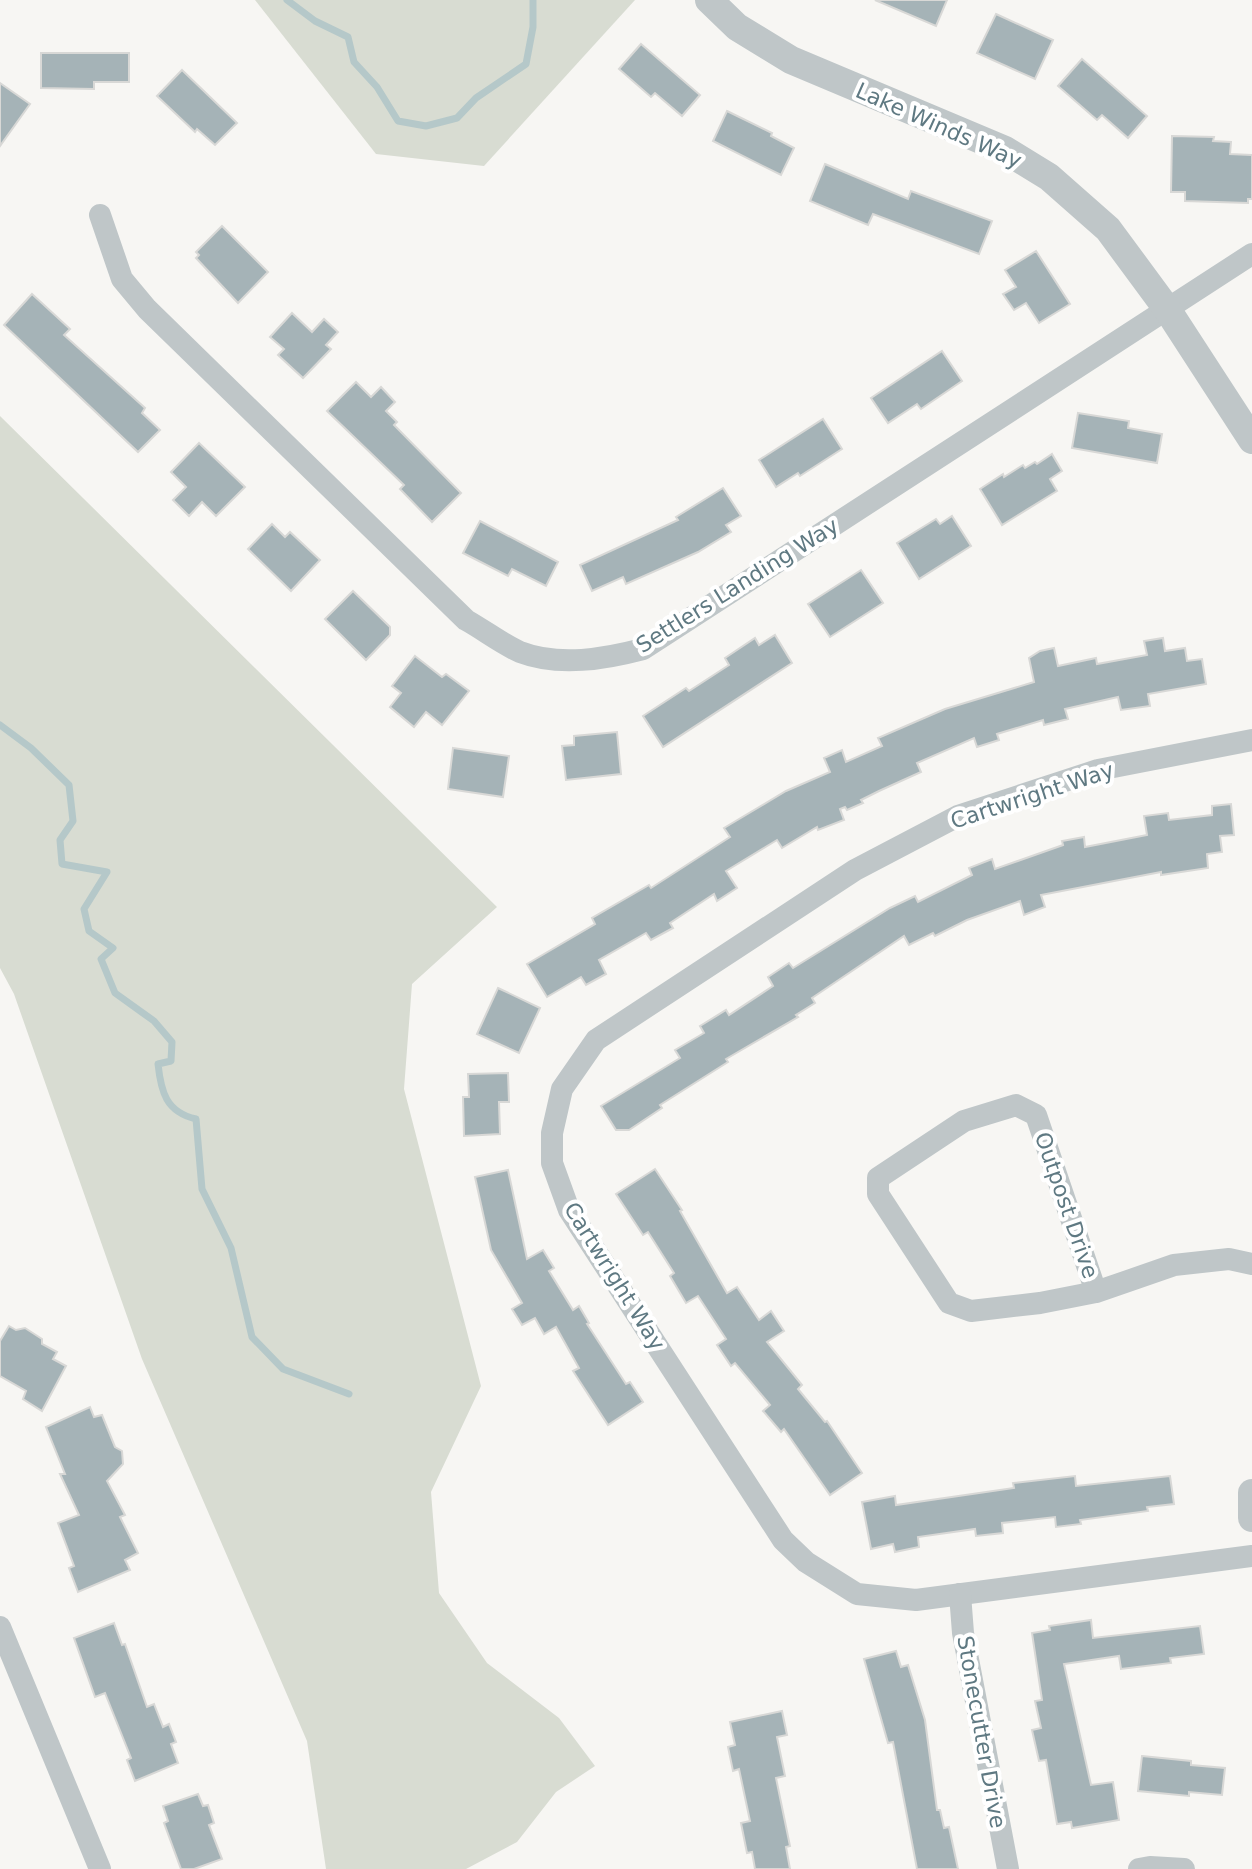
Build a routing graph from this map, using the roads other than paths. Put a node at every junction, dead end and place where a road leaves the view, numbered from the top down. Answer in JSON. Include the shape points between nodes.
{"nodes":[{"id":1,"x":709,"y":0,"type":"edge"},
{"id":2,"x":100,"y":215,"type":"dead end"},
{"id":3,"x":1252,"y":254,"type":"edge"},
{"id":4,"x":1167,"y":309,"type":"junction"},
{"id":5,"x":1252,"y":440,"type":"edge"},
{"id":6,"x":1252,"y":740,"type":"edge"},
{"id":7,"x":1252,"y":1264,"type":"edge"},
{"id":8,"x":1096,"y":1292,"type":"junction"},
{"id":9,"x":1252,"y":1493,"type":"edge"},
{"id":10,"x":1252,"y":1518,"type":"edge"},
{"id":11,"x":1252,"y":1556,"type":"edge"},
{"id":12,"x":960,"y":1594,"type":"junction"},
{"id":13,"x":0,"y":1627,"type":"edge"},
{"id":14,"x":100,"y":1869,"type":"edge"},
{"id":15,"x":1008,"y":1869,"type":"edge"},
{"id":16,"x":1139,"y":1869,"type":"edge"},
{"id":17,"x":1184,"y":1869,"type":"edge"}],
"edges":[{"from":1,"to":4,"type":"street","name":"Lake Winds Way","via":[[737,27],[791,60],[1005,150],[1049,177],[1108,229]]},
{"from":2,"to":4,"type":"street","name":"Settlers Landing Way","via":[[122,279],[158,320],[466,620],[520,652],[555,660],[609,658],[643,649]]},
{"from":3,"to":4,"type":"street","name":"Settlers Landing Way"},
{"from":4,"to":5,"type":"street","name":"Lake Winds Way"},
{"from":6,"to":12,"type":"street","name":"Cartwright Way","via":[[1098,770],[958,816],[855,870],[596,1040],[562,1089],[552,1133],[552,1163],[569,1210],[783,1540],[806,1562],[857,1594],[916,1600]]},
{"from":7,"to":8,"type":"street","name":"Outpost Drive","via":[[1229,1259],[1174,1265]]},
{"from":8,"to":8,"type":"street","name":"Outpost Drive","via":[[971,1311],[949,1303],[878,1194],[878,1178],[964,1121],[1016,1105],[1036,1115]]},
{"from":9,"to":10,"type":"street"},
{"from":11,"to":12,"type":"street","name":"Cartwright Way"},
{"from":12,"to":15,"type":"street","name":"Stonecutter Drive"},
{"from":13,"to":14,"type":"street"},
{"from":16,"to":17,"type":"street"}]}
